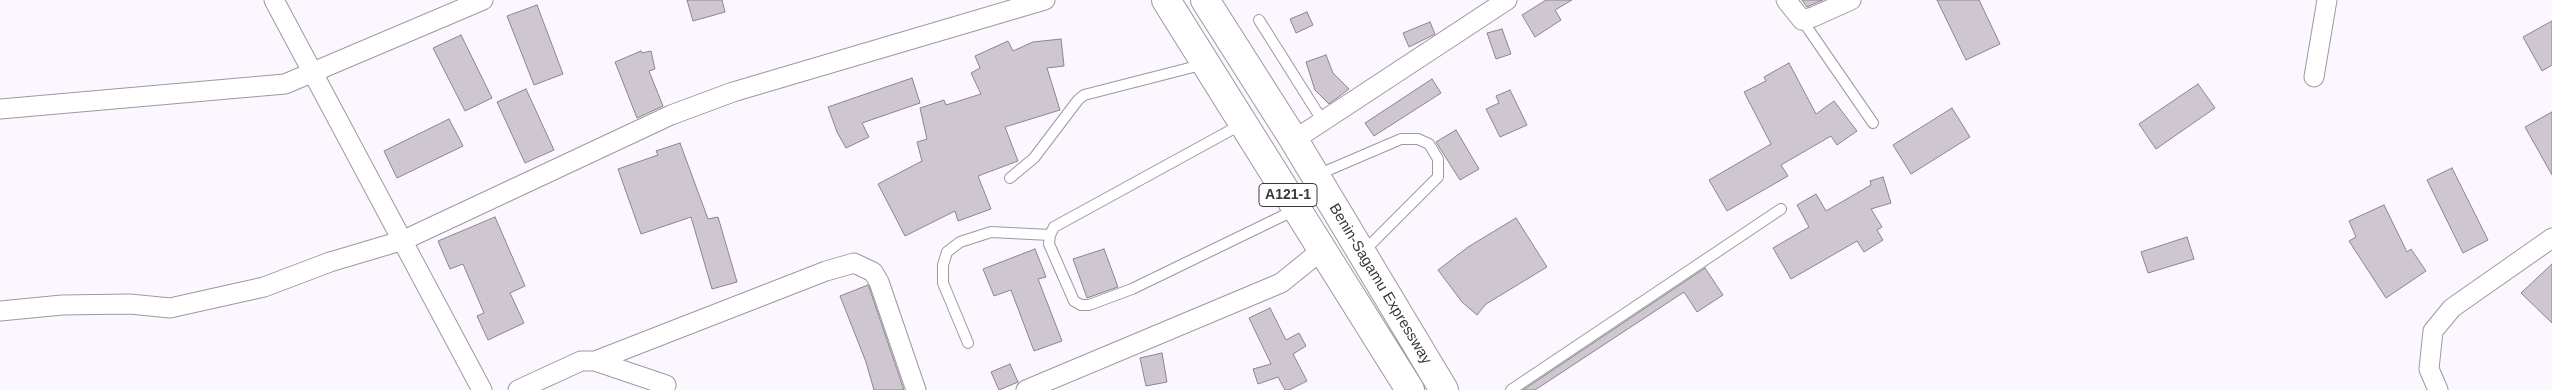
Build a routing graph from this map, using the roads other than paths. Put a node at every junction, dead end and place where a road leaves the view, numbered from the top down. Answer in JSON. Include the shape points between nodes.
{"nodes":[{"id":1,"x":274,"y":0,"type":"edge"},
{"id":2,"x":483,"y":0,"type":"edge"},
{"id":3,"x":1045,"y":0,"type":"edge"},
{"id":4,"x":1166,"y":0,"type":"edge"},
{"id":5,"x":1205,"y":0,"type":"edge"},
{"id":6,"x":1507,"y":0,"type":"edge"},
{"id":7,"x":1786,"y":0,"type":"edge"},
{"id":8,"x":1851,"y":0,"type":"edge"},
{"id":9,"x":2327,"y":0,"type":"edge"},
{"id":10,"x":1259,"y":20,"type":"dead end"},
{"id":11,"x":1802,"y":20,"type":"junction"},
{"id":12,"x":1206,"y":64,"type":"junction"},
{"id":13,"x":313,"y":72,"type":"junction"},
{"id":14,"x":2314,"y":77,"type":"dead end"},
{"id":15,"x":0,"y":109,"type":"edge"},
{"id":16,"x":1322,"y":120,"type":"junction"},
{"id":17,"x":1243,"y":123,"type":"junction"},
{"id":18,"x":1873,"y":124,"type":"dead end"},
{"id":19,"x":1294,"y":140,"type":"junction"},
{"id":20,"x":1315,"y":176,"type":"junction"},
{"id":21,"x":1010,"y":178,"type":"dead end"},
{"id":22,"x":1297,"y":209,"type":"junction"},
{"id":23,"x":1781,"y":209,"type":"dead end"},
{"id":24,"x":1050,"y":235,"type":"junction"},
{"id":25,"x":2552,"y":238,"type":"edge"},
{"id":26,"x":404,"y":240,"type":"junction"},
{"id":27,"x":1322,"y":250,"type":"junction"},
{"id":28,"x":1362,"y":254,"type":"junction"},
{"id":29,"x":0,"y":311,"type":"edge"},
{"id":30,"x":968,"y":343,"type":"dead end"},
{"id":31,"x":595,"y":361,"type":"junction"},
{"id":32,"x":666,"y":386,"type":"dead end"},
{"id":33,"x":482,"y":390,"type":"edge"},
{"id":34,"x":518,"y":390,"type":"edge"},
{"id":35,"x":916,"y":390,"type":"edge"},
{"id":36,"x":1026,"y":390,"type":"edge"},
{"id":37,"x":1410,"y":390,"type":"edge"},
{"id":38,"x":1444,"y":390,"type":"edge"},
{"id":39,"x":1510,"y":390,"type":"edge"},
{"id":40,"x":2438,"y":390,"type":"edge"}],
"edges":[{"from":1,"to":13,"type":"street"},
{"from":2,"to":13,"type":"street"},
{"from":3,"to":26,"type":"street","via":[[733,92],[680,112]]},
{"from":4,"to":12,"type":"highway","number":"A121-1"},
{"from":5,"to":19,"type":"highway","name":"Benin-Sagamu Expressway","number":"A121-1"},
{"from":6,"to":16,"type":"street"},
{"from":7,"to":11,"type":"street"},
{"from":8,"to":11,"type":"street"},
{"from":9,"to":14,"type":"street"},
{"from":10,"to":16,"type":"lane"},
{"from":11,"to":18,"type":"lane"},
{"from":12,"to":17,"type":"highway","number":"A121-1"},
{"from":12,"to":21,"type":"lane","via":[[1084,95],[1034,158]]},
{"from":13,"to":15,"type":"street","via":[[285,84]]},
{"from":13,"to":26,"type":"street"},
{"from":16,"to":19,"type":"street"},
{"from":17,"to":22,"type":"highway","number":"A121-1"},
{"from":17,"to":24,"type":"lane","via":[[1054,227]]},
{"from":19,"to":20,"type":"highway","name":"Benin-Sagamu Expressway","number":"A121-1"},
{"from":20,"to":28,"type":"highway","name":"Benin-Sagamu Expressway","number":"A121-1"},
{"from":20,"to":28,"type":"lane","via":[[1401,139],[1418,139],[1429,144],[1438,160],[1438,177]]},
{"from":22,"to":24,"type":"lane","via":[[1132,289],[1089,305],[1074,301],[1049,244]]},
{"from":22,"to":27,"type":"highway","number":"A121-1"},
{"from":23,"to":39,"type":"lane"},
{"from":24,"to":30,"type":"lane","via":[[991,232],[960,242],[947,252],[942,265],[943,283]]},
{"from":25,"to":40,"type":"street","via":[[2452,308],[2433,331],[2429,369]]},
{"from":26,"to":29,"type":"street","via":[[330,262],[264,287],[170,308],[130,304],[62,305]]},
{"from":26,"to":33,"type":"street"},
{"from":27,"to":36,"type":"street","via":[[1281,283]]},
{"from":27,"to":37,"type":"highway","number":"A121-1"},
{"from":28,"to":38,"type":"highway","name":"Benin-Sagamu Expressway","number":"A121-1"},
{"from":31,"to":32,"type":"street"},
{"from":31,"to":34,"type":"street","via":[[581,361]]},
{"from":31,"to":35,"type":"street","via":[[854,262],[873,272],[880,282]]}]}
